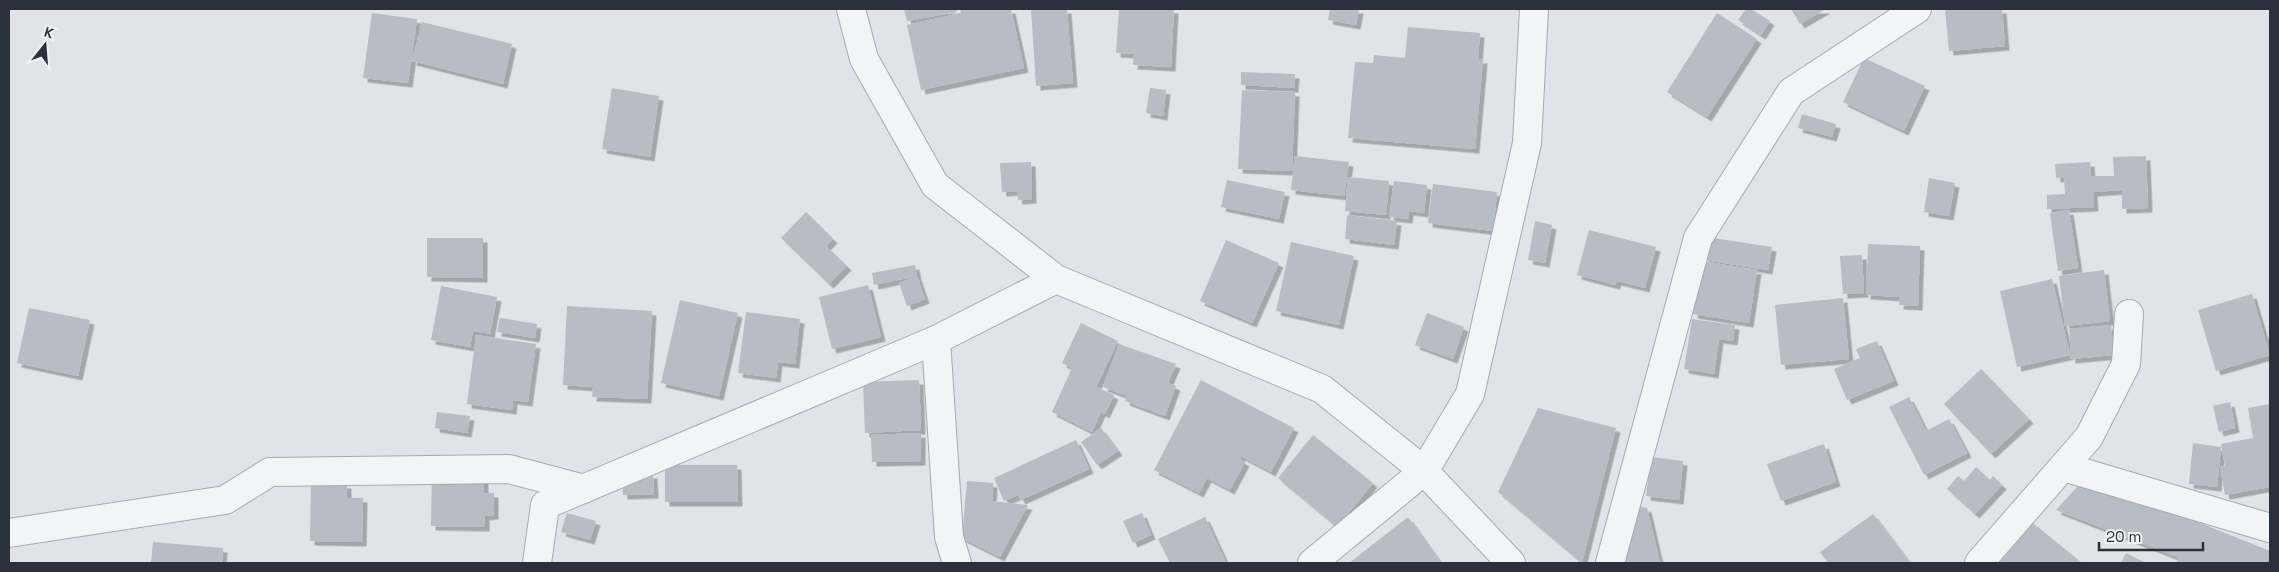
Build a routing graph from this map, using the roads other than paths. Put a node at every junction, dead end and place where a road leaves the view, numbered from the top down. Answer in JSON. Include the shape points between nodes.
{"nodes":[{"id":1,"x":852,"y":9,"type":"edge"},
{"id":2,"x":1534,"y":9,"type":"edge"},
{"id":3,"x":1918,"y":9,"type":"edge"},
{"id":4,"x":1056,"y":279,"type":"junction"},
{"id":5,"x":2129,"y":314,"type":"dead end"},
{"id":6,"x":936,"y":340,"type":"junction"},
{"id":7,"x":2064,"y":467,"type":"junction"},
{"id":8,"x":1424,"y":471,"type":"junction"},
{"id":9,"x":584,"y":489,"type":"junction"},
{"id":10,"x":2270,"y":528,"type":"edge"},
{"id":11,"x":9,"y":533,"type":"edge"},
{"id":12,"x":537,"y":563,"type":"edge"},
{"id":13,"x":957,"y":563,"type":"edge"},
{"id":14,"x":1312,"y":563,"type":"edge"},
{"id":15,"x":1511,"y":563,"type":"edge"},
{"id":16,"x":1610,"y":563,"type":"edge"},
{"id":17,"x":1979,"y":563,"type":"edge"}],
"edges":[{"from":1,"to":4,"type":"street","via":[[864,59],[935,185]]},
{"from":2,"to":8,"type":"street","via":[[1527,143],[1470,394]]},
{"from":3,"to":16,"type":"street","via":[[1792,92],[1698,238]]},
{"from":4,"to":6,"type":"street"},
{"from":4,"to":8,"type":"street","via":[[1322,389]]},
{"from":5,"to":7,"type":"street","via":[[2126,364],[2089,437]]},
{"from":6,"to":9,"type":"street"},
{"from":6,"to":13,"type":"street","via":[[949,537]]},
{"from":7,"to":10,"type":"street"},
{"from":7,"to":17,"type":"street"},
{"from":8,"to":14,"type":"street"},
{"from":8,"to":15,"type":"street"},
{"from":9,"to":11,"type":"street","via":[[510,468],[270,472],[224,500]]},
{"from":9,"to":12,"type":"street","via":[[545,505]]}]}
